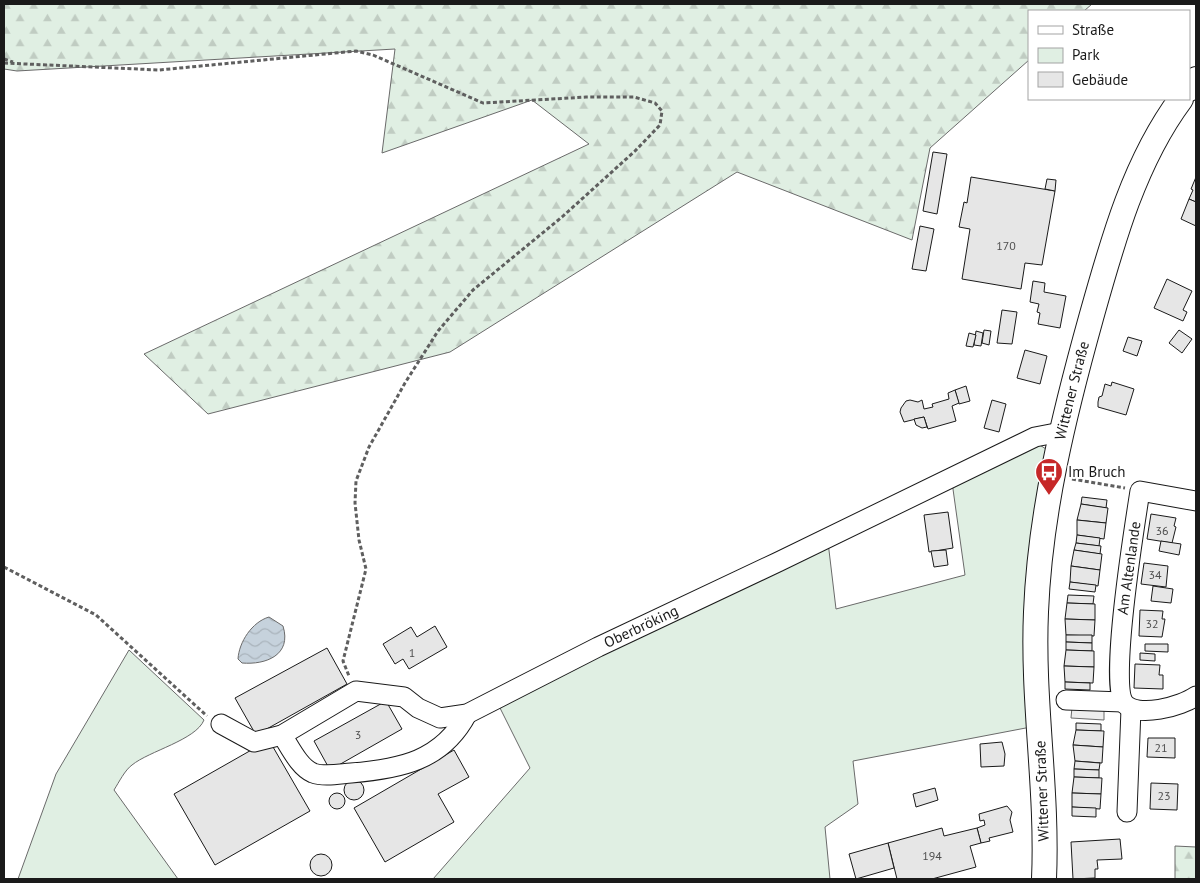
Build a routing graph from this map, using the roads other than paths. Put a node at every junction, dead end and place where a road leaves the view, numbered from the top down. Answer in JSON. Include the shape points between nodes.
{"nodes":[{"id":1,"x":1181,"y":100,"type":"edge"},
{"id":2,"x":1061,"y":432,"type":"junction"},
{"id":3,"x":1196,"y":501,"type":"edge"},
{"id":4,"x":1196,"y":696,"type":"edge"},
{"id":5,"x":1066,"y":700,"type":"dead end"},
{"id":6,"x":1127,"y":706,"type":"junction"},
{"id":7,"x":466,"y":714,"type":"junction"},
{"id":8,"x":221,"y":724,"type":"road end"},
{"id":9,"x":282,"y":735,"type":"junction"},
{"id":10,"x":1127,"y":812,"type":"dead end"},
{"id":11,"x":1044,"y":879,"type":"edge"}],
"edges":[{"from":1,"to":2,"type":"main road","name":"Wittener Straße","via":[[1149,154],[1115,236]]},
{"from":2,"to":7,"type":"street","name":"Oberbröking","via":[[1035,437]]},
{"from":2,"to":11,"type":"main road","name":"Wittener Straße","via":[[1042,539],[1036,612],[1035,654],[1044,791]]},
{"from":3,"to":6,"type":"street","name":"Am Altenlande","via":[[1140,491],[1122,622],[1120,686]]},
{"from":4,"to":6,"type":"street","via":[[1170,708],[1150,710]]},
{"from":5,"to":6,"type":"street"},
{"from":6,"to":10,"type":"street","name":"Am Altenlande"},
{"from":7,"to":9,"type":"street","name":"Oberbröking","via":[[440,718],[404,697],[356,691]]},
{"from":7,"to":9,"type":"street","via":[[458,730],[436,750],[407,765],[376,771],[330,775],[313,773],[302,766]]},
{"from":8,"to":9,"type":"street","via":[[254,742]]}]}
